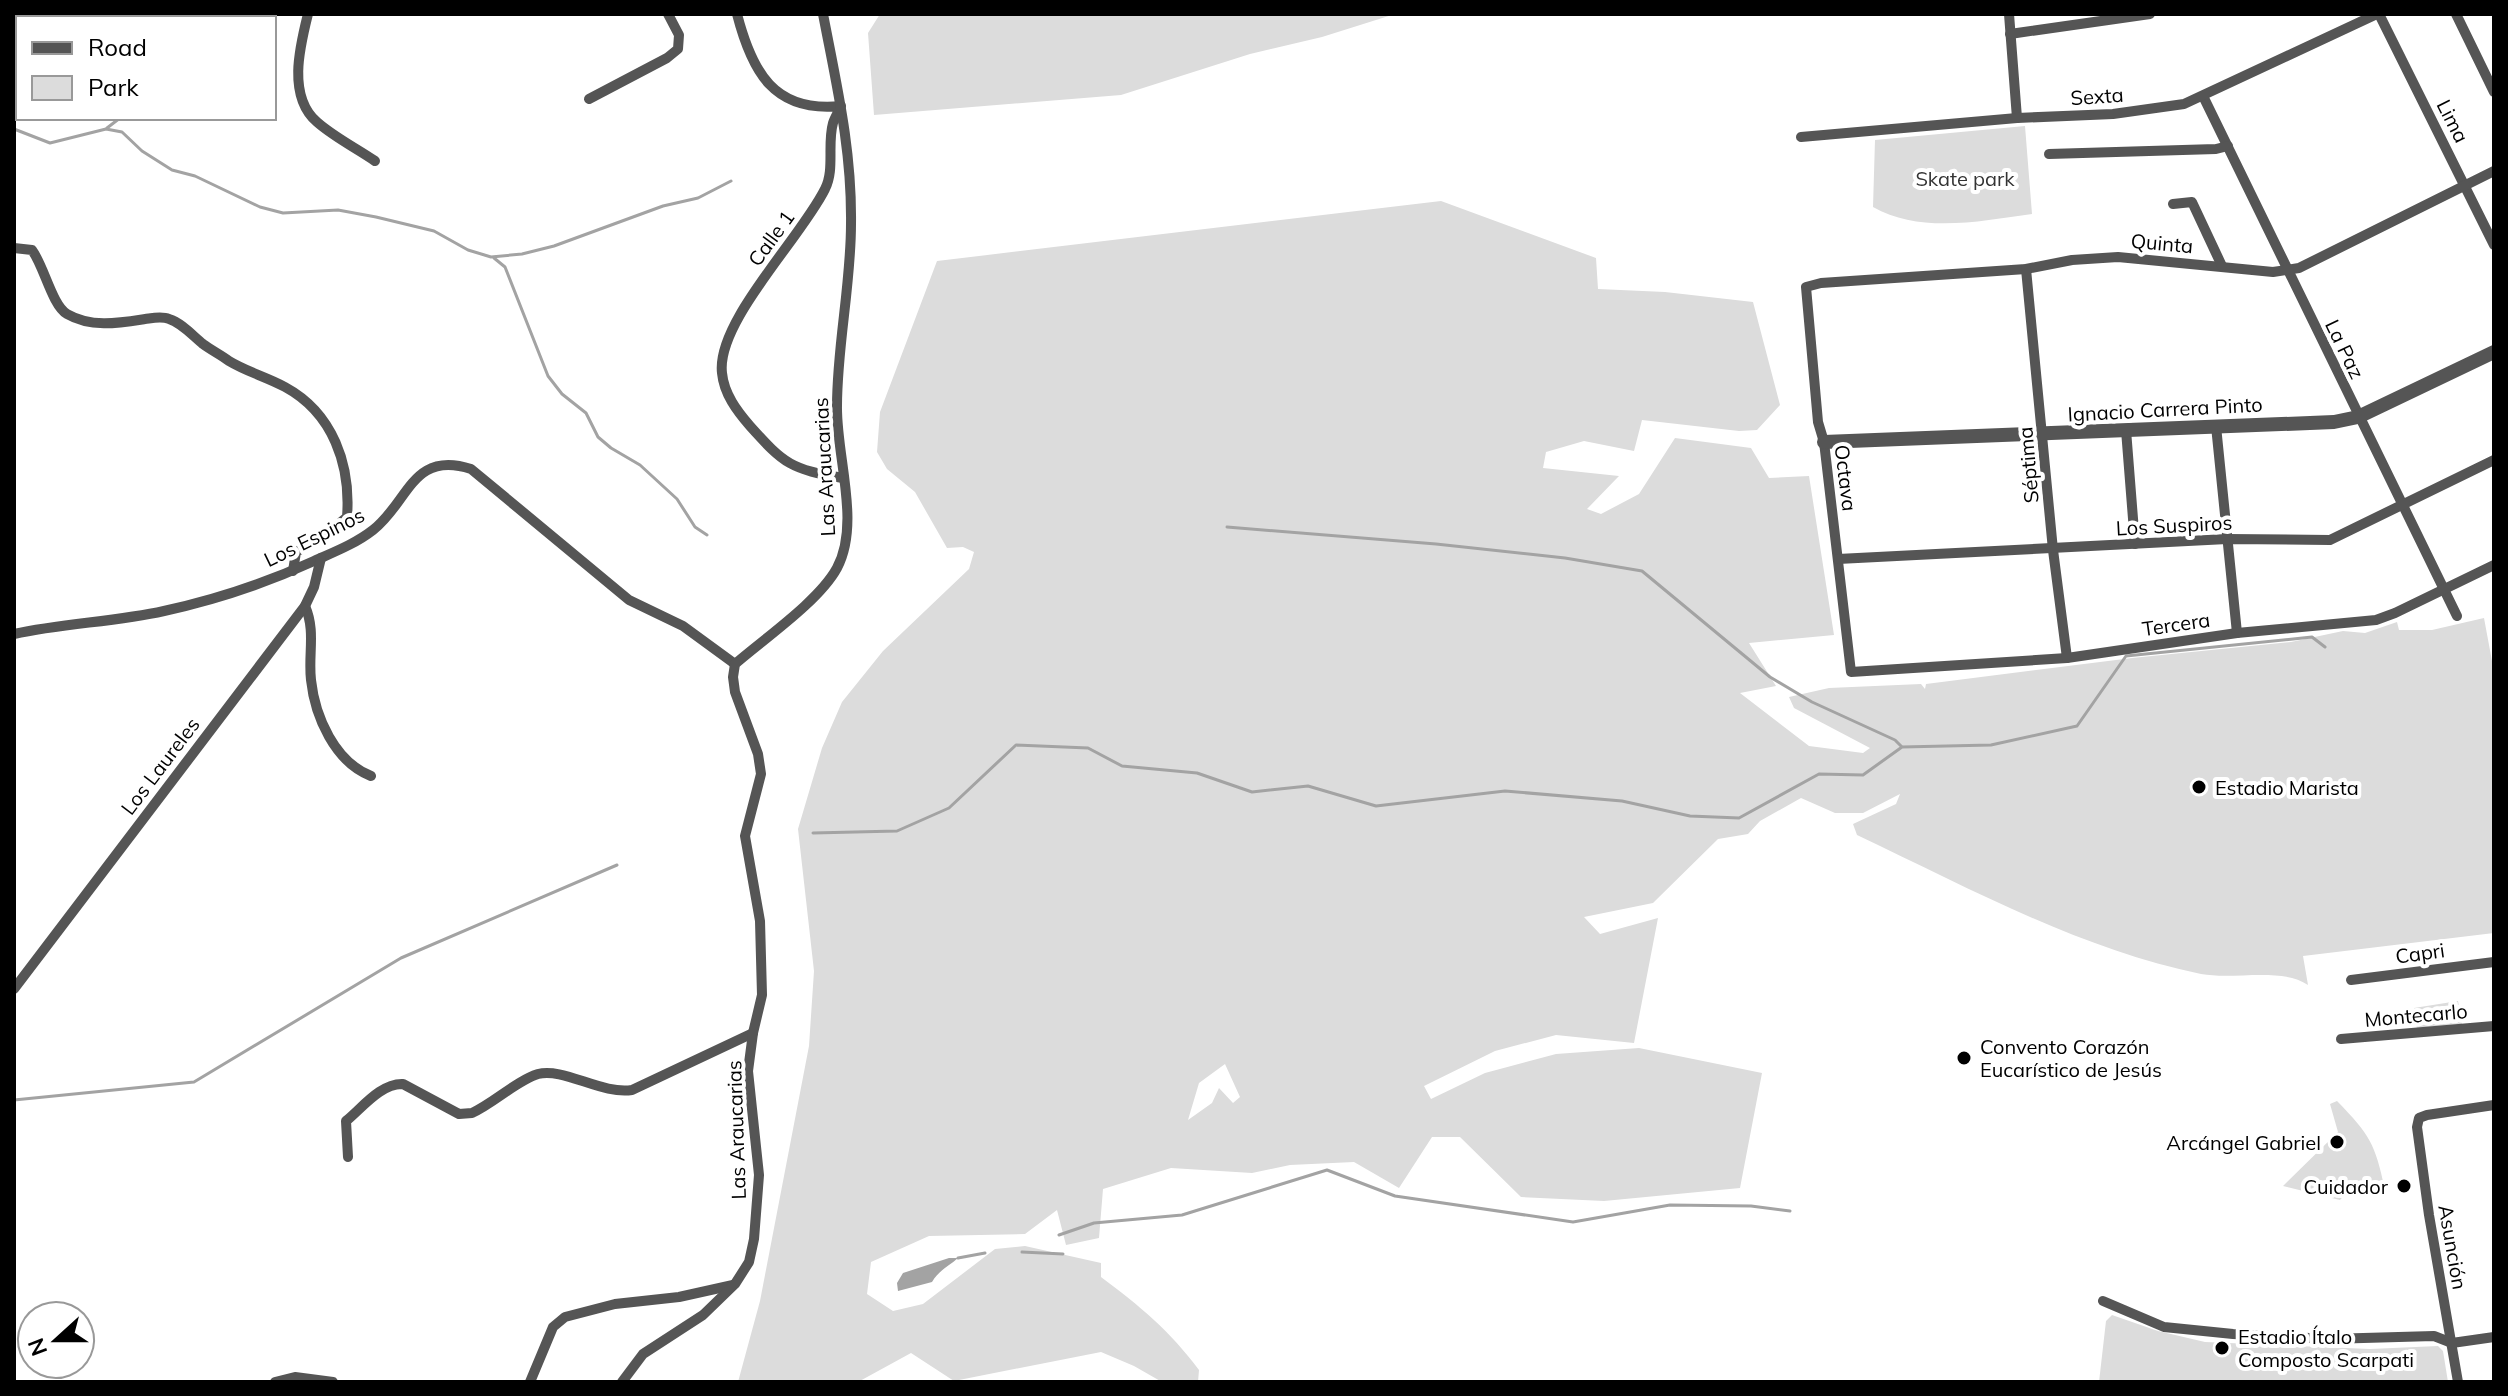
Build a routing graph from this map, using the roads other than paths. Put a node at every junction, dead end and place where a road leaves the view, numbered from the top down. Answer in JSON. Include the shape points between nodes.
{"nodes":[{"id":1,"x":308,"y":14,"type":"edge"},
{"id":2,"x":668,"y":14,"type":"edge"},
{"id":3,"x":737,"y":14,"type":"edge"},
{"id":4,"x":823,"y":14,"type":"edge"},
{"id":5,"x":2009,"y":14,"type":"edge"},
{"id":6,"x":2150,"y":14,"type":"edge"},
{"id":7,"x":2378,"y":14,"type":"edge"},
{"id":8,"x":2456,"y":14,"type":"edge"},
{"id":9,"x":2010,"y":34,"type":"junction"},
{"id":10,"x":2494,"y":92,"type":"edge"},
{"id":11,"x":2203,"y":96,"type":"junction"},
{"id":12,"x":589,"y":99,"type":"dead end"},
{"id":13,"x":841,"y":106,"type":"junction"},
{"id":14,"x":2017,"y":118,"type":"junction"},
{"id":15,"x":1801,"y":137,"type":"dead end"},
{"id":16,"x":2228,"y":146,"type":"junction"},
{"id":17,"x":2049,"y":154,"type":"dead end"},
{"id":18,"x":375,"y":161,"type":"dead end"},
{"id":19,"x":2494,"y":171,"type":"edge"},
{"id":20,"x":2465,"y":185,"type":"junction"},
{"id":21,"x":2173,"y":204,"type":"dead end"},
{"id":22,"x":2494,"y":245,"type":"edge"},
{"id":23,"x":14,"y":248,"type":"edge"},
{"id":24,"x":2222,"y":266,"type":"junction"},
{"id":25,"x":2026,"y":269,"type":"junction"},
{"id":26,"x":2288,"y":270,"type":"junction"},
{"id":27,"x":1806,"y":287,"type":"joint"},
{"id":28,"x":2494,"y":352,"type":"edge"},
{"id":29,"x":2358,"y":417,"type":"junction"},
{"id":30,"x":2216,"y":426,"type":"junction"},
{"id":31,"x":2126,"y":430,"type":"junction"},
{"id":32,"x":2044,"y":434,"type":"junction"},
{"id":33,"x":1824,"y":442,"type":"junction"},
{"id":34,"x":2494,"y":460,"type":"edge"},
{"id":35,"x":843,"y":478,"type":"junction"},
{"id":36,"x":2402,"y":505,"type":"junction"},
{"id":37,"x":2227,"y":539,"type":"junction"},
{"id":38,"x":2135,"y":544,"type":"junction"},
{"id":39,"x":2053,"y":550,"type":"junction"},
{"id":40,"x":321,"y":558,"type":"junction"},
{"id":41,"x":1838,"y":559,"type":"junction"},
{"id":42,"x":2494,"y":565,"type":"edge"},
{"id":43,"x":293,"y":571,"type":"junction"},
{"id":44,"x":2445,"y":590,"type":"junction"},
{"id":45,"x":305,"y":606,"type":"junction"},
{"id":46,"x":2457,"y":616,"type":"dead end"},
{"id":47,"x":2237,"y":633,"type":"junction"},
{"id":48,"x":14,"y":634,"type":"edge"},
{"id":49,"x":2067,"y":658,"type":"junction"},
{"id":50,"x":735,"y":664,"type":"junction"},
{"id":51,"x":1851,"y":672,"type":"joint"},
{"id":52,"x":371,"y":776,"type":"dead end"},
{"id":53,"x":2494,"y":962,"type":"edge"},
{"id":54,"x":2351,"y":980,"type":"dead end"},
{"id":55,"x":14,"y":989,"type":"edge"},
{"id":56,"x":2494,"y":1026,"type":"edge"},
{"id":57,"x":753,"y":1033,"type":"junction"},
{"id":58,"x":2341,"y":1039,"type":"dead end"},
{"id":59,"x":2494,"y":1105,"type":"edge"},
{"id":60,"x":348,"y":1157,"type":"dead end"},
{"id":61,"x":735,"y":1284,"type":"junction"},
{"id":62,"x":2103,"y":1301,"type":"dead end"},
{"id":63,"x":2494,"y":1337,"type":"edge"},
{"id":64,"x":2452,"y":1343,"type":"junction"},
{"id":65,"x":275,"y":1382,"type":"edge"},
{"id":66,"x":333,"y":1382,"type":"edge"},
{"id":67,"x":530,"y":1382,"type":"edge"},
{"id":68,"x":622,"y":1382,"type":"edge"},
{"id":69,"x":2458,"y":1382,"type":"edge"}],
"edges":[{"from":1,"to":18,"type":"street","via":[[299,47],[303,102],[315,121]]},
{"from":2,"to":12,"type":"street","via":[[679,35],[678,49]]},
{"from":3,"to":13,"type":"street","via":[[753,65],[765,80],[796,104]]},
{"from":4,"to":13,"type":"street","name":"Las Araucarias"},
{"from":5,"to":9,"type":"street"},
{"from":6,"to":9,"type":"street"},
{"from":7,"to":11,"type":"street","name":"Sexta"},
{"from":7,"to":20,"type":"street","name":"Lima"},
{"from":8,"to":10,"type":"street"},
{"from":9,"to":14,"type":"street"},
{"from":11,"to":14,"type":"street","name":"Sexta","via":[[2184,104],[2113,114]]},
{"from":11,"to":16,"type":"street","name":"La Paz"},
{"from":13,"to":35,"type":"street","name":"Las Araucarias","via":[[850,158],[851,227],[837,406]]},
{"from":13,"to":35,"type":"street","name":"Calle 1","via":[[833,123],[827,185],[803,228],[742,308],[721,370],[740,415],[778,458],[808,472]]},
{"from":14,"to":15,"type":"street","name":"Sexta"},
{"from":16,"to":17,"type":"street"},
{"from":16,"to":26,"type":"street","name":"La Paz"},
{"from":19,"to":20,"type":"street","name":"Quinta"},
{"from":20,"to":22,"type":"street","name":"Lima"},
{"from":20,"to":26,"type":"street","name":"Quinta"},
{"from":21,"to":24,"type":"street","via":[[2192,202]]},
{"from":23,"to":43,"type":"street","via":[[32,250],[67,314],[108,325],[166,317],[233,363],[287,388],[322,419],[342,456],[347,517],[296,552]]},
{"from":24,"to":25,"type":"street","name":"Quinta","via":[[2118,257]]},
{"from":24,"to":26,"type":"street","name":"Quinta"},
{"from":25,"to":27,"type":"street","name":"Quinta"},
{"from":25,"to":32,"type":"street","name":"Séptima"},
{"from":26,"to":29,"type":"street","name":"La Paz"},
{"from":27,"to":33,"type":"street","name":"Octava"},
{"from":28,"to":29,"type":"street","name":"Ignacio Carrera Pinto"},
{"from":29,"to":30,"type":"street","name":"Ignacio Carrera Pinto"},
{"from":29,"to":36,"type":"street","name":"La Paz"},
{"from":30,"to":31,"type":"street","name":"Ignacio Carrera Pinto"},
{"from":30,"to":37,"type":"street"},
{"from":31,"to":32,"type":"street","name":"Ignacio Carrera Pinto"},
{"from":31,"to":38,"type":"street"},
{"from":32,"to":33,"type":"street","name":"Ignacio Carrera Pinto"},
{"from":32,"to":39,"type":"street","name":"Séptima"},
{"from":33,"to":41,"type":"street","name":"Octava"},
{"from":34,"to":36,"type":"street","name":"Los Suspiros"},
{"from":35,"to":50,"type":"street","name":"Las Araucarias","via":[[848,524],[837,568],[822,589]]},
{"from":36,"to":37,"type":"street","name":"Los Suspiros","via":[[2330,540]]},
{"from":36,"to":44,"type":"street","name":"La Paz"},
{"from":37,"to":38,"type":"street","name":"Los Suspiros"},
{"from":37,"to":47,"type":"street"},
{"from":38,"to":39,"type":"street","name":"Los Suspiros"},
{"from":39,"to":41,"type":"street","name":"Los Suspiros"},
{"from":39,"to":49,"type":"street","name":"Séptima"},
{"from":40,"to":43,"type":"street","name":"Los Espinos"},
{"from":40,"to":45,"type":"street","name":"Los Laureles"},
{"from":40,"to":50,"type":"street","name":"Los Espinos","via":[[381,523],[429,468],[454,464],[471,469],[629,600],[683,626]]},
{"from":41,"to":51,"type":"street","name":"Octava"},
{"from":42,"to":44,"type":"street","name":"Tercera"},
{"from":43,"to":48,"type":"street","name":"Los Espinos","via":[[162,612]]},
{"from":44,"to":46,"type":"street","name":"La Paz"},
{"from":44,"to":47,"type":"street","name":"Tercera","via":[[2376,620]]},
{"from":45,"to":52,"type":"street","via":[[312,626],[311,681],[317,711],[348,763]]},
{"from":45,"to":55,"type":"street","name":"Los Laureles"},
{"from":47,"to":49,"type":"street","name":"Tercera"},
{"from":49,"to":51,"type":"street","name":"Tercera"},
{"from":50,"to":57,"type":"street","name":"Las Araucarias","via":[[735,692],[761,774],[745,836],[760,921],[762,995]]},
{"from":53,"to":54,"type":"street","name":"Capri"},
{"from":56,"to":58,"type":"street","name":"Montecarlo"},
{"from":57,"to":60,"type":"street","via":[[632,1090],[539,1074],[472,1113],[459,1114],[394,1084],[346,1121]]},
{"from":57,"to":61,"type":"street","name":"Las Araucarias","via":[[748,1071],[758,1200],[749,1262]]},
{"from":59,"to":64,"type":"street","name":"Asunción","via":[[2419,1118],[2417,1127]]},
{"from":61,"to":67,"type":"street","via":[[565,1317],[553,1327]]},
{"from":61,"to":68,"type":"street","name":"Las Araucarias","via":[[703,1315],[643,1354]]},
{"from":62,"to":64,"type":"street","via":[[2164,1327],[2328,1339],[2434,1336]]},
{"from":63,"to":64,"type":"street"},
{"from":64,"to":69,"type":"street","name":"Asunción"},
{"from":65,"to":66,"type":"street","via":[[295,1377]]}]}
